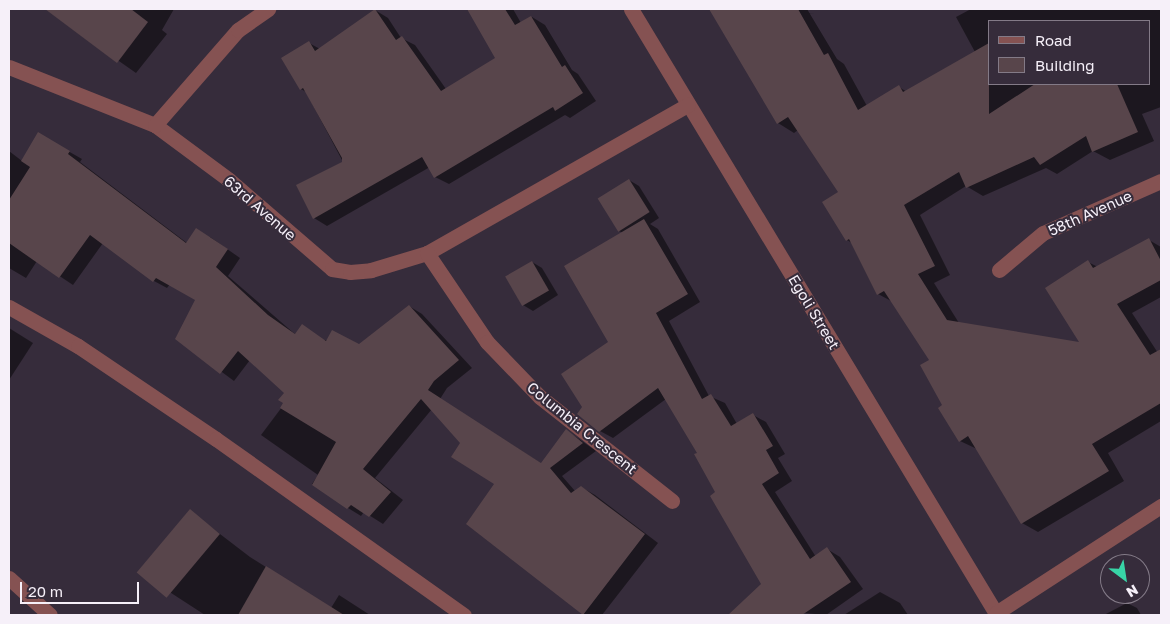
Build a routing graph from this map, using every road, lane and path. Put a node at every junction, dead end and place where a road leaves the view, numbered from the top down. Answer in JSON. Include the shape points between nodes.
{"nodes":[{"id":1,"x":267,"y":9,"type":"edge"},
{"id":2,"x":631,"y":9,"type":"edge"},
{"id":3,"x":9,"y":67,"type":"edge"},
{"id":4,"x":688,"y":105,"type":"junction"},
{"id":5,"x":154,"y":125,"type":"junction"},
{"id":6,"x":1161,"y":181,"type":"edge"},
{"id":7,"x":427,"y":253,"type":"junction"},
{"id":8,"x":1000,"y":270,"type":"dead end"},
{"id":9,"x":9,"y":307,"type":"edge"},
{"id":10,"x":672,"y":501,"type":"dead end"},
{"id":11,"x":1161,"y":506,"type":"edge"},
{"id":12,"x":9,"y":578,"type":"edge"},
{"id":13,"x":996,"y":614,"type":"edge"},
{"id":14,"x":50,"y":615,"type":"edge"},
{"id":15,"x":464,"y":615,"type":"edge"}],
"edges":[{"from":1,"to":5,"type":"street","via":[[238,30]]},
{"from":2,"to":4,"type":"street","name":"Egoli Street"},
{"from":3,"to":5,"type":"street","name":"63rd Avenue"},
{"from":4,"to":7,"type":"street"},
{"from":4,"to":13,"type":"street","name":"Egoli Street"},
{"from":5,"to":7,"type":"street","name":"63rd Avenue","via":[[229,180],[332,269],[371,270]]},
{"from":6,"to":8,"type":"street","name":"58th Avenue","via":[[1043,233]]},
{"from":7,"to":10,"type":"street","name":"Columbia Crescent","via":[[487,342],[540,397]]},
{"from":9,"to":15,"type":"street","via":[[78,346],[216,439]]},
{"from":11,"to":13,"type":"street"},
{"from":12,"to":14,"type":"street"}]}
